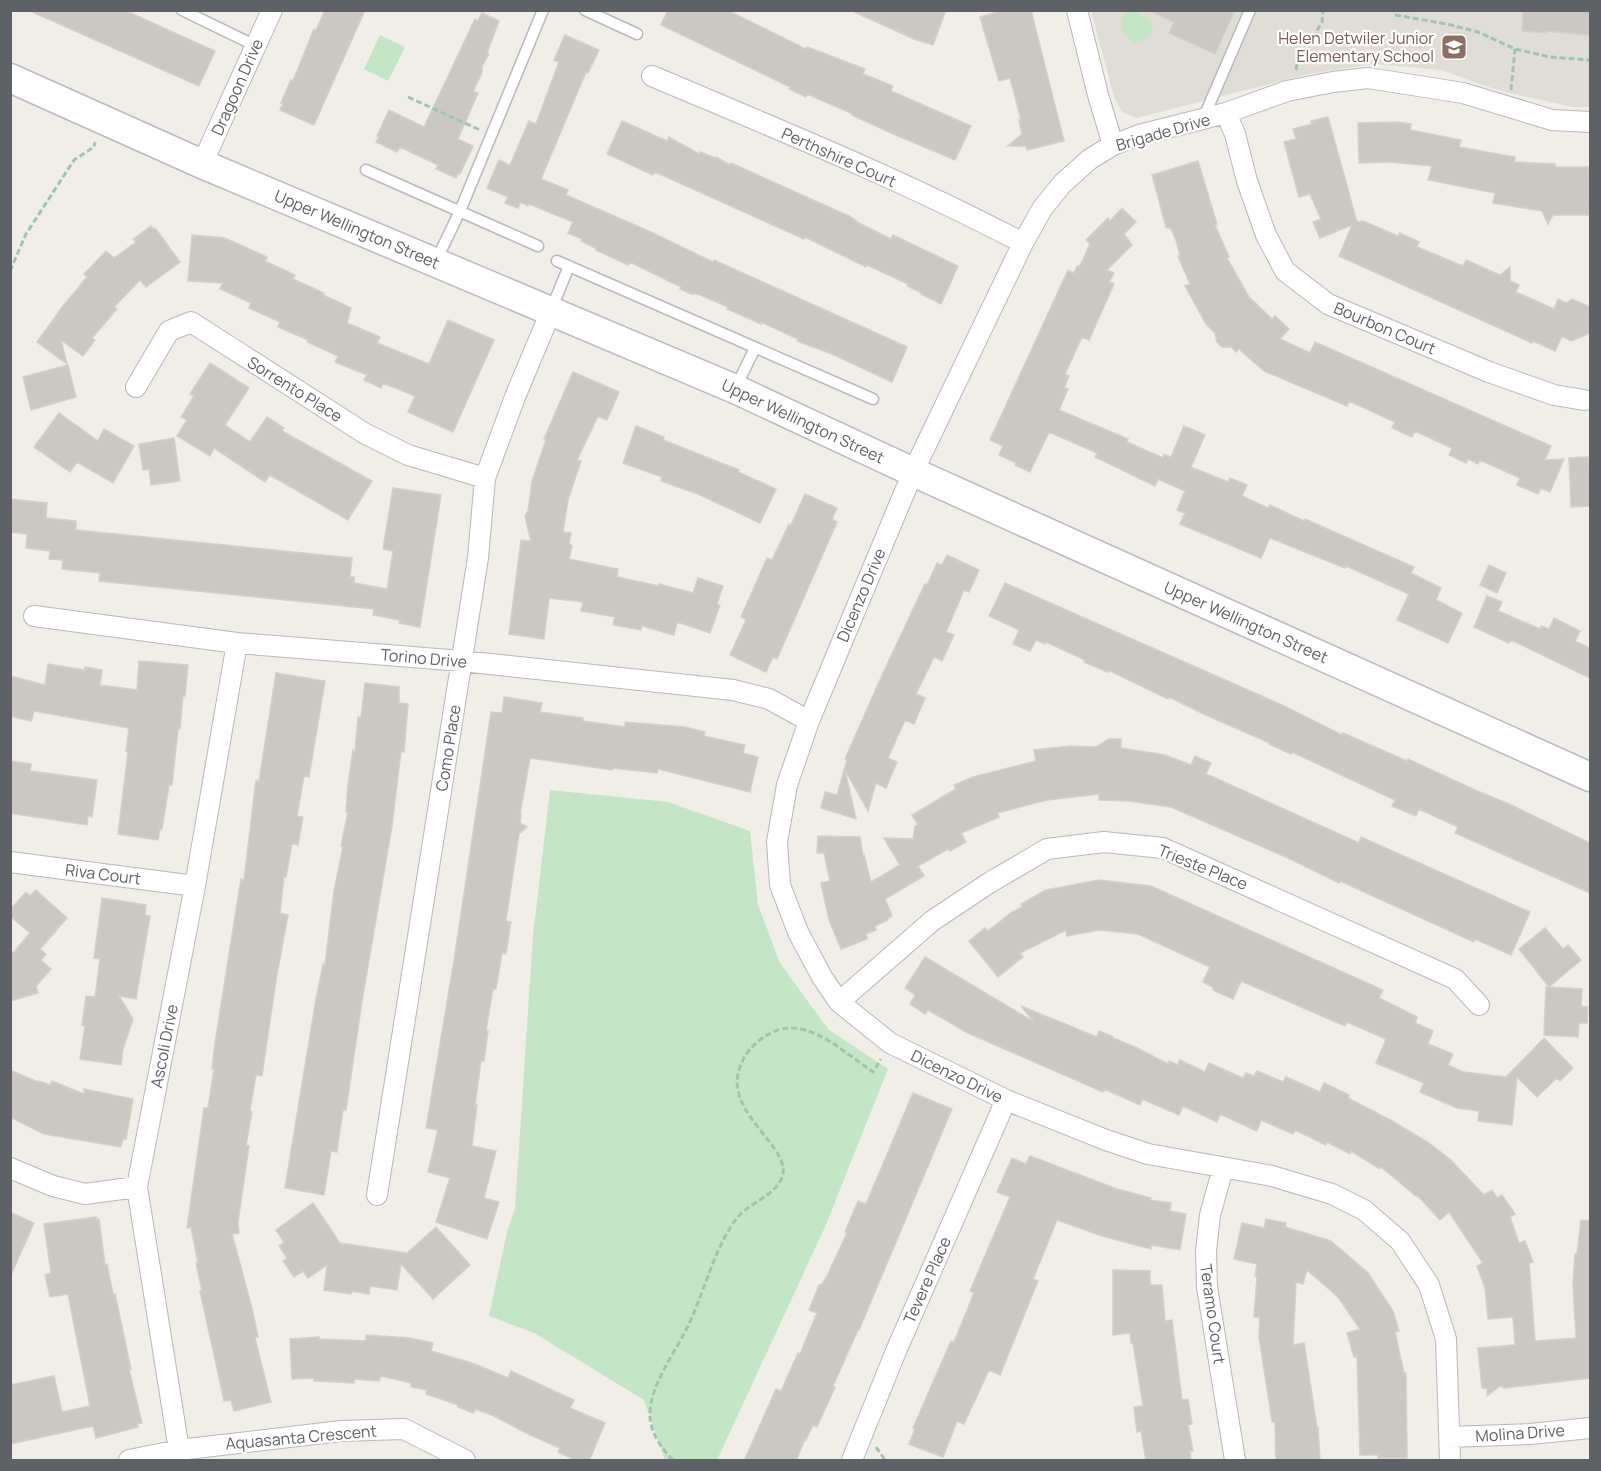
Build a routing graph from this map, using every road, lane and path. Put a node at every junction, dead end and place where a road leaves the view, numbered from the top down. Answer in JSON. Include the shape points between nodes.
{"nodes":[{"id":1,"x":182,"y":10,"type":"edge"},
{"id":2,"x":272,"y":10,"type":"edge"},
{"id":3,"x":543,"y":10,"type":"edge"},
{"id":4,"x":585,"y":10,"type":"edge"},
{"id":5,"x":1077,"y":10,"type":"edge"},
{"id":6,"x":1250,"y":10,"type":"edge"},
{"id":7,"x":1323,"y":10,"type":"edge"},
{"id":8,"x":1395,"y":15,"type":"dead end"},
{"id":9,"x":637,"y":34,"type":"dead end"},
{"id":10,"x":256,"y":46,"type":"junction"},
{"id":11,"x":1515,"y":49,"type":"junction"},
{"id":12,"x":1590,"y":60,"type":"edge"},
{"id":13,"x":652,"y":76,"type":"dead end"},
{"id":14,"x":10,"y":78,"type":"edge"},
{"id":15,"x":1295,"y":89,"type":"junction"},
{"id":16,"x":408,"y":97,"type":"dead end"},
{"id":17,"x":1509,"y":107,"type":"junction"},
{"id":18,"x":1226,"y":113,"type":"junction"},
{"id":19,"x":1203,"y":119,"type":"junction"},
{"id":20,"x":103,"y":121,"type":"junction"},
{"id":21,"x":1590,"y":122,"type":"edge"},
{"id":22,"x":491,"y":135,"type":"junction"},
{"id":23,"x":1113,"y":145,"type":"junction"},
{"id":24,"x":202,"y":164,"type":"junction"},
{"id":25,"x":366,"y":170,"type":"dead end"},
{"id":26,"x":460,"y":211,"type":"junction"},
{"id":27,"x":1023,"y":243,"type":"junction"},
{"id":28,"x":538,"y":246,"type":"dead end"},
{"id":29,"x":557,"y":261,"type":"dead end"},
{"id":30,"x":435,"y":262,"type":"junction"},
{"id":31,"x":569,"y":266,"type":"junction"},
{"id":32,"x":10,"y":271,"type":"edge"},
{"id":33,"x":551,"y":311,"type":"junction"},
{"id":34,"x":755,"y":348,"type":"junction"},
{"id":35,"x":136,"y":387,"type":"dead end"},
{"id":36,"x":735,"y":389,"type":"junction"},
{"id":37,"x":873,"y":399,"type":"dead end"},
{"id":38,"x":1584,"y":400,"type":"dead end"},
{"id":39,"x":913,"y":472,"type":"junction"},
{"id":40,"x":485,"y":477,"type":"junction"},
{"id":41,"x":34,"y":616,"type":"dead end"},
{"id":42,"x":237,"y":643,"type":"junction"},
{"id":43,"x":462,"y":661,"type":"junction"},
{"id":44,"x":809,"y":721,"type":"junction"},
{"id":45,"x":1590,"y":777,"type":"edge"},
{"id":46,"x":10,"y":862,"type":"edge"},
{"id":47,"x":195,"y":886,"type":"junction"},
{"id":48,"x":839,"y":1002,"type":"junction"},
{"id":49,"x":1479,"y":1005,"type":"dead end"},
{"id":50,"x":890,"y":1043,"type":"junction"},
{"id":51,"x":1006,"y":1100,"type":"junction"},
{"id":52,"x":10,"y":1168,"type":"edge"},
{"id":53,"x":1223,"y":1168,"type":"junction"},
{"id":54,"x":137,"y":1187,"type":"junction"},
{"id":55,"x":377,"y":1195,"type":"dead end"},
{"id":56,"x":1590,"y":1428,"type":"edge"},
{"id":57,"x":1450,"y":1437,"type":"junction"},
{"id":58,"x":179,"y":1450,"type":"junction"},
{"id":59,"x":129,"y":1461,"type":"edge"},
{"id":60,"x":465,"y":1461,"type":"edge"},
{"id":61,"x":673,"y":1461,"type":"edge"},
{"id":62,"x":852,"y":1461,"type":"edge"},
{"id":63,"x":1234,"y":1461,"type":"edge"},
{"id":64,"x":1450,"y":1461,"type":"edge"}],
"edges":[{"from":1,"to":10,"type":"lane"},
{"from":2,"to":10,"type":"street","name":"Dragoon Drive"},
{"from":3,"to":22,"type":"lane"},
{"from":4,"to":9,"type":"lane"},
{"from":5,"to":23,"type":"street"},
{"from":6,"to":19,"type":"lane"},
{"from":7,"to":15,"type":"path","via":[[1322,22],[1297,64]]},
{"from":8,"to":11,"type":"path","via":[[1447,24]]},
{"from":10,"to":24,"type":"street","name":"Dragoon Drive"},
{"from":11,"to":12,"type":"path"},
{"from":11,"to":17,"type":"path"},
{"from":13,"to":27,"type":"street","name":"Perthshire Court","via":[[854,163]]},
{"from":14,"to":20,"type":"main road","name":"Upper Wellington Street"},
{"from":15,"to":17,"type":"street","name":"Brigade Drive","via":[[1368,78],[1463,93]]},
{"from":15,"to":18,"type":"street","name":"Brigade Drive"},
{"from":16,"to":22,"type":"path"},
{"from":17,"to":21,"type":"street","name":"Brigade Drive","via":[[1552,120]]},
{"from":18,"to":19,"type":"street","name":"Brigade Drive"},
{"from":18,"to":38,"type":"street","name":"Bourbon Court","via":[[1266,236],[1285,272],[1328,304],[1489,372]]},
{"from":19,"to":23,"type":"street","name":"Brigade Drive"},
{"from":20,"to":24,"type":"main road","name":"Upper Wellington Street"},
{"from":20,"to":32,"type":"path","via":[[94,147],[74,160],[26,234]]},
{"from":22,"to":26,"type":"lane"},
{"from":23,"to":27,"type":"street","name":"Brigade Drive","via":[[1062,184]]},
{"from":24,"to":30,"type":"main road","name":"Upper Wellington Street"},
{"from":25,"to":26,"type":"lane"},
{"from":26,"to":28,"type":"lane"},
{"from":26,"to":30,"type":"lane"},
{"from":27,"to":39,"type":"street","name":"Brigade Drive"},
{"from":29,"to":31,"type":"lane"},
{"from":30,"to":33,"type":"main road","name":"Upper Wellington Street"},
{"from":31,"to":33,"type":"lane"},
{"from":31,"to":34,"type":"lane"},
{"from":33,"to":36,"type":"main road","name":"Upper Wellington Street"},
{"from":33,"to":40,"type":"street","name":"Como Place"},
{"from":34,"to":36,"type":"lane"},
{"from":34,"to":37,"type":"lane"},
{"from":35,"to":40,"type":"street","name":"Sorrento Place","via":[[169,331],[191,322],[364,433],[408,455]]},
{"from":36,"to":39,"type":"main road","name":"Upper Wellington Street"},
{"from":39,"to":44,"type":"street","name":"Dicenzo Drive"},
{"from":39,"to":45,"type":"main road","name":"Upper Wellington Street"},
{"from":40,"to":43,"type":"street","name":"Como Place","via":[[478,558]]},
{"from":41,"to":42,"type":"street","name":"Torino Drive"},
{"from":42,"to":43,"type":"street","name":"Torino Drive"},
{"from":42,"to":47,"type":"street","name":"Ascoli Drive"},
{"from":43,"to":44,"type":"street","name":"Torino Drive","via":[[733,690],[769,699]]},
{"from":43,"to":55,"type":"street","name":"Como Place"},
{"from":44,"to":48,"type":"street","name":"Dicenzo Drive","via":[[787,785],[777,842],[780,885],[798,932]]},
{"from":46,"to":47,"type":"street","name":"Riva Court"},
{"from":47,"to":54,"type":"street","name":"Ascoli Drive"},
{"from":48,"to":49,"type":"street","name":"Trieste Place","via":[[932,921],[989,883],[1047,849],[1104,842],[1163,848],[1455,979]]},
{"from":48,"to":50,"type":"street","name":"Dicenzo Drive"},
{"from":50,"to":51,"type":"street","name":"Dicenzo Drive"},
{"from":50,"to":61,"type":"path","via":[[873,1072],[802,1028],[781,1029],[757,1040],[743,1058],[736,1075],[742,1106],[777,1152],[783,1174],[770,1193],[736,1219],[659,1380],[651,1401],[650,1419],[656,1438]]},
{"from":51,"to":53,"type":"street","name":"Dicenzo Drive","via":[[1148,1154]]},
{"from":51,"to":62,"type":"street","name":"Tevere Place"},
{"from":52,"to":54,"type":"street","via":[[53,1186],[86,1194]]},
{"from":53,"to":57,"type":"street","name":"Dicenzo Drive","via":[[1272,1176],[1332,1194],[1364,1210],[1400,1241],[1429,1285],[1446,1339]]},
{"from":53,"to":63,"type":"street","name":"Teramo Court","via":[[1210,1215],[1207,1287]]},
{"from":54,"to":58,"type":"street","name":"Ascoli Drive"},
{"from":56,"to":57,"type":"street","name":"Molina Drive"},
{"from":57,"to":64,"type":"street","name":"Dicenzo Drive"},
{"from":58,"to":59,"type":"street","name":"Aquasanta Crescent"},
{"from":58,"to":60,"type":"street","name":"Aquasanta Crescent","via":[[341,1431],[404,1429]]}]}
